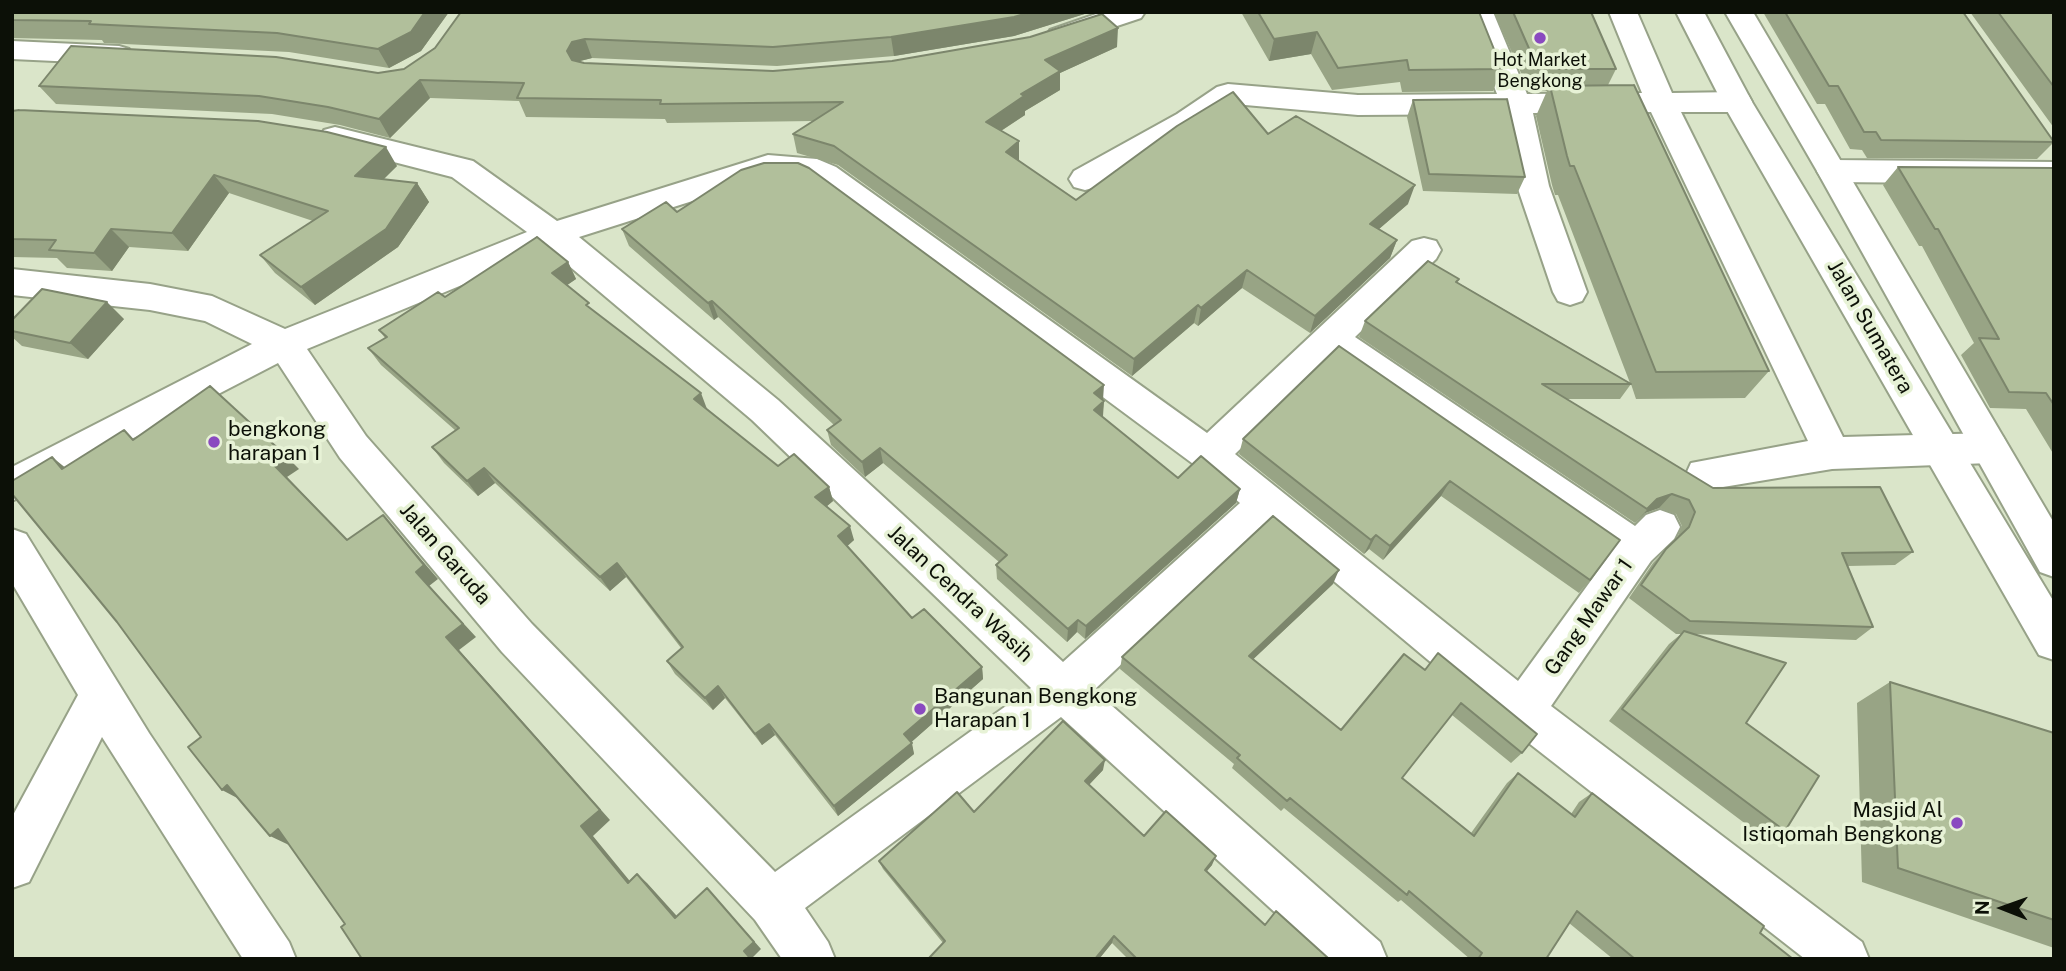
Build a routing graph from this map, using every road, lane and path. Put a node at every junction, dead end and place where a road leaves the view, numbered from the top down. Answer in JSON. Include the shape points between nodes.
{"nodes":[{"id":1,"x":1131,"y":12,"type":"edge"},
{"id":2,"x":1479,"y":12,"type":"edge"},
{"id":3,"x":1623,"y":12,"type":"edge"},
{"id":4,"x":1690,"y":12,"type":"edge"},
{"id":5,"x":1739,"y":12,"type":"edge"},
{"id":6,"x":1030,"y":44,"type":"edge"},
{"id":7,"x":12,"y":50,"type":"edge"},
{"id":8,"x":145,"y":57,"type":"edge"},
{"id":9,"x":1515,"y":102,"type":"junction"},
{"id":10,"x":1737,"y":102,"type":"junction"},
{"id":11,"x":1661,"y":103,"type":"junction"},
{"id":12,"x":313,"y":134,"type":"edge"},
{"id":13,"x":2051,"y":158,"type":"edge"},
{"id":14,"x":1833,"y":171,"type":"junction"},
{"id":15,"x":1085,"y":180,"type":"dead end"},
{"id":16,"x":553,"y":234,"type":"junction"},
{"id":17,"x":1424,"y":250,"type":"dead end"},
{"id":18,"x":12,"y":282,"type":"edge"},
{"id":19,"x":1570,"y":292,"type":"dead end"},
{"id":20,"x":1331,"y":339,"type":"junction"},
{"id":21,"x":284,"y":344,"type":"junction"},
{"id":22,"x":1990,"y":448,"type":"junction"},
{"id":23,"x":1941,"y":449,"type":"junction"},
{"id":24,"x":1832,"y":453,"type":"junction"},
{"id":25,"x":1209,"y":455,"type":"junction"},
{"id":26,"x":1705,"y":474,"type":"dead end"},
{"id":27,"x":12,"y":485,"type":"edge"},
{"id":28,"x":1268,"y":502,"type":"junction"},
{"id":29,"x":12,"y":546,"type":"edge"},
{"id":30,"x":2054,"y":560,"type":"edge"},
{"id":31,"x":2054,"y":641,"type":"edge"},
{"id":32,"x":1063,"y":690,"type":"junction"},
{"id":33,"x":101,"y":695,"type":"junction"},
{"id":34,"x":1522,"y":711,"type":"junction"},
{"id":35,"x":12,"y":865,"type":"edge"},
{"id":36,"x":772,"y":903,"type":"junction"},
{"id":37,"x":272,"y":959,"type":"edge"},
{"id":38,"x":811,"y":959,"type":"edge"},
{"id":39,"x":1363,"y":959,"type":"edge"},
{"id":40,"x":1845,"y":959,"type":"edge"}],
"edges":[{"from":1,"to":6,"type":"street"},
{"from":2,"to":9,"type":"street"},
{"from":3,"to":11,"type":"street"},
{"from":4,"to":10,"type":"street","name":"Jalan Sumatera"},
{"from":5,"to":14,"type":"street","name":"Jalan Sumatera"},
{"from":7,"to":8,"type":"street"},
{"from":9,"to":11,"type":"street"},
{"from":9,"to":15,"type":"street","via":[[1358,105],[1228,94]]},
{"from":9,"to":19,"type":"street","via":[[1533,186]]},
{"from":10,"to":11,"type":"street"},
{"from":10,"to":23,"type":"street","name":"Jalan Sumatera"},
{"from":11,"to":24,"type":"street"},
{"from":12,"to":16,"type":"street","name":"Jalan Cendra Wasih","via":[[462,169]]},
{"from":13,"to":14,"type":"street"},
{"from":14,"to":22,"type":"street","name":"Jalan Sumatera"},
{"from":16,"to":21,"type":"street"},
{"from":16,"to":25,"type":"street","via":[[736,174],[768,166],[806,167],[825,175]]},
{"from":16,"to":32,"type":"street","name":"Jalan Cendra Wasih","via":[[765,410]]},
{"from":17,"to":20,"type":"street"},
{"from":18,"to":21,"type":"street","via":[[150,297],[212,309]]},
{"from":20,"to":25,"type":"street"},
{"from":20,"to":34,"type":"street","name":"Gang Mawar 1","via":[[1648,538]]},
{"from":21,"to":27,"type":"street"},
{"from":21,"to":36,"type":"street","name":"Jalan Garuda","via":[[353,447],[517,638]]},
{"from":22,"to":23,"type":"street"},
{"from":22,"to":30,"type":"street","name":"Jalan Sumatera"},
{"from":23,"to":24,"type":"street"},
{"from":23,"to":31,"type":"street","name":"Jalan Sumatera"},
{"from":24,"to":26,"type":"street"},
{"from":25,"to":28,"type":"street"},
{"from":28,"to":32,"type":"street"},
{"from":28,"to":34,"type":"street"},
{"from":29,"to":33,"type":"street"},
{"from":32,"to":36,"type":"street"},
{"from":32,"to":39,"type":"street","name":"Jalan Cendra Wasih"},
{"from":33,"to":35,"type":"street"},
{"from":33,"to":37,"type":"street"},
{"from":34,"to":40,"type":"street"},
{"from":36,"to":38,"type":"street","name":"Jalan Garuda"}]}
